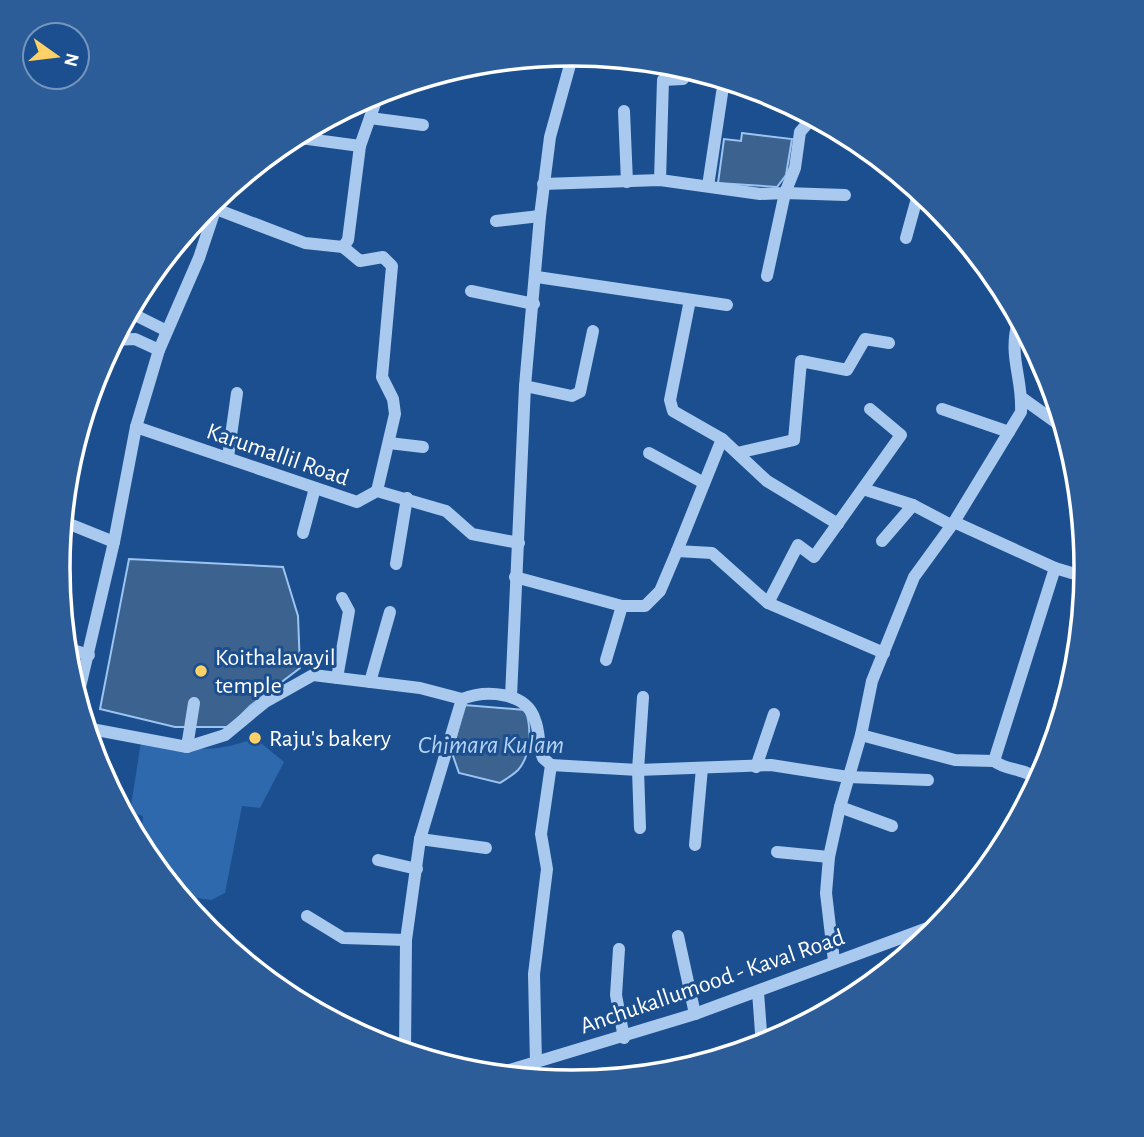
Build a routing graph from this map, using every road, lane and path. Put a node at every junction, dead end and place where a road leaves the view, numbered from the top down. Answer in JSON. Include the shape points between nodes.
{"nodes":[{"id":1,"x":570,"y":66,"type":"edge"},
{"id":2,"x":683,"y":79,"type":"dead end"},
{"id":3,"x":722,"y":90,"type":"edge"},
{"id":4,"x":374,"y":108,"type":"edge"},
{"id":5,"x":624,"y":111,"type":"dead end"},
{"id":6,"x":370,"y":118,"type":"junction"},
{"id":7,"x":423,"y":125,"type":"dead end"},
{"id":8,"x":806,"y":125,"type":"edge"},
{"id":9,"x":312,"y":140,"type":"edge"},
{"id":10,"x":360,"y":146,"type":"junction"},
{"id":11,"x":660,"y":180,"type":"junction"},
{"id":12,"x":627,"y":182,"type":"junction"},
{"id":13,"x":543,"y":184,"type":"junction"},
{"id":14,"x":708,"y":186,"type":"junction"},
{"id":15,"x":785,"y":193,"type":"junction"},
{"id":16,"x":845,"y":195,"type":"dead end"},
{"id":17,"x":916,"y":203,"type":"edge"},
{"id":18,"x":220,"y":211,"type":"edge"},
{"id":19,"x":540,"y":216,"type":"junction"},
{"id":20,"x":496,"y":221,"type":"dead end"},
{"id":21,"x":207,"y":225,"type":"edge"},
{"id":22,"x":906,"y":238,"type":"dead end"},
{"id":23,"x":343,"y":247,"type":"junction"},
{"id":24,"x":767,"y":276,"type":"dead end"},
{"id":25,"x":537,"y":277,"type":"junction"},
{"id":26,"x":471,"y":291,"type":"dead end"},
{"id":27,"x":690,"y":300,"type":"junction"},
{"id":28,"x":534,"y":304,"type":"junction"},
{"id":29,"x":727,"y":305,"type":"dead end"},
{"id":30,"x":138,"y":316,"type":"edge"},
{"id":31,"x":167,"y":331,"type":"junction"},
{"id":32,"x":593,"y":331,"type":"dead end"},
{"id":33,"x":1015,"y":332,"type":"edge"},
{"id":34,"x":125,"y":339,"type":"edge"},
{"id":35,"x":889,"y":343,"type":"dead end"},
{"id":36,"x":159,"y":350,"type":"junction"},
{"id":37,"x":525,"y":386,"type":"junction"},
{"id":38,"x":237,"y":393,"type":"dead end"},
{"id":39,"x":1022,"y":398,"type":"junction"},
{"id":40,"x":870,"y":409,"type":"dead end"},
{"id":41,"x":942,"y":410,"type":"dead end"},
{"id":42,"x":1051,"y":418,"type":"edge"},
{"id":43,"x":136,"y":427,"type":"junction"},
{"id":44,"x":1009,"y":432,"type":"junction"},
{"id":45,"x":722,"y":439,"type":"junction"},
{"id":46,"x":389,"y":443,"type":"junction"},
{"id":47,"x":423,"y":447,"type":"dead end"},
{"id":48,"x":649,"y":453,"type":"dead end"},
{"id":49,"x":737,"y":453,"type":"junction"},
{"id":50,"x":228,"y":457,"type":"junction"},
{"id":51,"x":704,"y":483,"type":"junction"},
{"id":52,"x":315,"y":488,"type":"junction"},
{"id":53,"x":863,"y":489,"type":"junction"},
{"id":54,"x":377,"y":491,"type":"junction"},
{"id":55,"x":407,"y":498,"type":"junction"},
{"id":56,"x":913,"y":505,"type":"junction"},
{"id":57,"x":838,"y":524,"type":"junction"},
{"id":58,"x":953,"y":524,"type":"junction"},
{"id":59,"x":72,"y":525,"type":"edge"},
{"id":60,"x":303,"y":533,"type":"dead end"},
{"id":61,"x":882,"y":541,"type":"dead end"},
{"id":62,"x":114,"y":542,"type":"junction"},
{"id":63,"x":519,"y":543,"type":"junction"},
{"id":64,"x":677,"y":551,"type":"junction"},
{"id":65,"x":396,"y":564,"type":"dead end"},
{"id":66,"x":1055,"y":568,"type":"junction"},
{"id":67,"x":1074,"y":574,"type":"edge"},
{"id":68,"x":515,"y":577,"type":"junction"},
{"id":69,"x":342,"y":598,"type":"dead end"},
{"id":70,"x":768,"y":603,"type":"junction"},
{"id":71,"x":622,"y":606,"type":"junction"},
{"id":72,"x":390,"y":612,"type":"dead end"},
{"id":73,"x":77,"y":651,"type":"edge"},
{"id":74,"x":884,"y":653,"type":"junction"},
{"id":75,"x":89,"y":655,"type":"junction"},
{"id":76,"x":606,"y":660,"type":"dead end"},
{"id":77,"x":83,"y":678,"type":"edge"},
{"id":78,"x":337,"y":678,"type":"junction"},
{"id":79,"x":370,"y":682,"type":"junction"},
{"id":80,"x":511,"y":696,"type":"junction"},
{"id":81,"x":643,"y":697,"type":"dead end"},
{"id":82,"x":462,"y":699,"type":"junction"},
{"id":83,"x":194,"y":703,"type":"dead end"},
{"id":84,"x":774,"y":714,"type":"dead end"},
{"id":85,"x":97,"y":730,"type":"edge"},
{"id":86,"x":861,"y":735,"type":"junction"},
{"id":87,"x":187,"y":747,"type":"junction"},
{"id":88,"x":995,"y":761,"type":"junction"},
{"id":89,"x":551,"y":765,"type":"junction"},
{"id":90,"x":756,"y":767,"type":"junction"},
{"id":91,"x":702,"y":768,"type":"junction"},
{"id":92,"x":638,"y":770,"type":"junction"},
{"id":93,"x":1030,"y":774,"type":"edge"},
{"id":94,"x":848,"y":777,"type":"junction"},
{"id":95,"x":928,"y":780,"type":"dead end"},
{"id":96,"x":840,"y":807,"type":"junction"},
{"id":97,"x":891,"y":826,"type":"dead end"},
{"id":98,"x":640,"y":828,"type":"dead end"},
{"id":99,"x":420,"y":839,"type":"junction"},
{"id":100,"x":695,"y":845,"type":"dead end"},
{"id":101,"x":486,"y":848,"type":"dead end"},
{"id":102,"x":777,"y":852,"type":"dead end"},
{"id":103,"x":829,"y":857,"type":"junction"},
{"id":104,"x":378,"y":860,"type":"dead end"},
{"id":105,"x":416,"y":869,"type":"junction"},
{"id":106,"x":307,"y":916,"type":"dead end"},
{"id":107,"x":915,"y":935,"type":"edge"},
{"id":108,"x":678,"y":936,"type":"dead end"},
{"id":109,"x":406,"y":940,"type":"junction"},
{"id":110,"x":619,"y":949,"type":"dead end"},
{"id":111,"x":834,"y":961,"type":"junction"},
{"id":112,"x":758,"y":992,"type":"junction"},
{"id":113,"x":695,"y":1014,"type":"junction"},
{"id":114,"x":761,"y":1033,"type":"edge"},
{"id":115,"x":624,"y":1038,"type":"junction"},
{"id":116,"x":405,"y":1042,"type":"edge"},
{"id":117,"x":536,"y":1063,"type":"junction"},
{"id":118,"x":521,"y":1067,"type":"edge"}],
"edges":[{"from":1,"to":13,"type":"street","via":[[550,137]]},
{"from":2,"to":11,"type":"street","via":[[663,80]]},
{"from":3,"to":14,"type":"street"},
{"from":4,"to":6,"type":"street"},
{"from":5,"to":12,"type":"street"},
{"from":6,"to":7,"type":"street"},
{"from":6,"to":10,"type":"street"},
{"from":8,"to":15,"type":"street","via":[[800,132],[795,168]]},
{"from":9,"to":10,"type":"street"},
{"from":10,"to":23,"type":"street","via":[[348,240]]},
{"from":11,"to":12,"type":"street"},
{"from":11,"to":14,"type":"street"},
{"from":12,"to":13,"type":"street"},
{"from":13,"to":19,"type":"street"},
{"from":14,"to":15,"type":"street"},
{"from":15,"to":16,"type":"street"},
{"from":15,"to":24,"type":"street"},
{"from":17,"to":22,"type":"street"},
{"from":18,"to":23,"type":"street","via":[[305,243]]},
{"from":19,"to":20,"type":"street"},
{"from":19,"to":25,"type":"street"},
{"from":21,"to":31,"type":"street","via":[[199,258]]},
{"from":23,"to":46,"type":"street","via":[[360,261],[383,257],[392,266],[382,367],[395,414]]},
{"from":25,"to":27,"type":"street"},
{"from":25,"to":28,"type":"street"},
{"from":26,"to":28,"type":"street"},
{"from":27,"to":29,"type":"street"},
{"from":27,"to":45,"type":"street","via":[[670,406]]},
{"from":28,"to":37,"type":"street"},
{"from":30,"to":31,"type":"street"},
{"from":31,"to":36,"type":"street"},
{"from":32,"to":37,"type":"street","via":[[580,392],[572,396]]},
{"from":33,"to":39,"type":"street","via":[[1013,360]]},
{"from":34,"to":36,"type":"street"},
{"from":35,"to":49,"type":"street","via":[[865,339],[847,370],[801,361],[794,440]]},
{"from":36,"to":43,"type":"street"},
{"from":37,"to":63,"type":"street"},
{"from":38,"to":50,"type":"street"},
{"from":39,"to":42,"type":"street"},
{"from":39,"to":44,"type":"street","via":[[1021,412]]},
{"from":40,"to":53,"type":"street","via":[[901,435]]},
{"from":41,"to":44,"type":"street"},
{"from":43,"to":50,"type":"street","name":"Karumallil Road"},
{"from":43,"to":62,"type":"street"},
{"from":44,"to":58,"type":"street"},
{"from":45,"to":49,"type":"street"},
{"from":45,"to":51,"type":"street"},
{"from":46,"to":47,"type":"street"},
{"from":46,"to":54,"type":"street"},
{"from":48,"to":51,"type":"street"},
{"from":49,"to":57,"type":"street","via":[[767,481]]},
{"from":50,"to":52,"type":"street","name":"Karumallil Road"},
{"from":51,"to":64,"type":"street"},
{"from":52,"to":54,"type":"street","name":"Karumallil Road","via":[[357,502]]},
{"from":52,"to":60,"type":"street"},
{"from":53,"to":56,"type":"street"},
{"from":53,"to":57,"type":"street"},
{"from":54,"to":55,"type":"street","name":"Karumallil Road"},
{"from":55,"to":63,"type":"street","name":"Karumallil Road","via":[[446,511],[472,534]]},
{"from":55,"to":65,"type":"street"},
{"from":56,"to":58,"type":"street"},
{"from":56,"to":61,"type":"street"},
{"from":57,"to":70,"type":"street","via":[[814,557],[798,545]]},
{"from":58,"to":66,"type":"street"},
{"from":58,"to":74,"type":"street","via":[[914,577]]},
{"from":59,"to":62,"type":"street"},
{"from":62,"to":75,"type":"street"},
{"from":63,"to":68,"type":"street"},
{"from":64,"to":70,"type":"street","via":[[712,553]]},
{"from":64,"to":71,"type":"street","via":[[660,591],[645,606]]},
{"from":66,"to":67,"type":"street"},
{"from":66,"to":88,"type":"street"},
{"from":68,"to":71,"type":"street"},
{"from":68,"to":80,"type":"street"},
{"from":69,"to":78,"type":"street","via":[[349,611]]},
{"from":70,"to":74,"type":"street"},
{"from":71,"to":76,"type":"street"},
{"from":72,"to":79,"type":"street"},
{"from":73,"to":75,"type":"street"},
{"from":74,"to":86,"type":"street","via":[[872,681]]},
{"from":75,"to":77,"type":"street"},
{"from":78,"to":79,"type":"street"},
{"from":78,"to":87,"type":"street","via":[[313,675],[265,702],[225,735]]},
{"from":79,"to":82,"type":"street"},
{"from":80,"to":82,"type":"street","via":[[478,693]]},
{"from":80,"to":89,"type":"street","via":[[535,718],[539,749]]},
{"from":81,"to":92,"type":"street"},
{"from":82,"to":99,"type":"street"},
{"from":83,"to":87,"type":"street"},
{"from":84,"to":90,"type":"street"},
{"from":85,"to":87,"type":"street"},
{"from":86,"to":88,"type":"street","via":[[954,760]]},
{"from":86,"to":94,"type":"street"},
{"from":88,"to":93,"type":"street"},
{"from":89,"to":92,"type":"street"},
{"from":89,"to":117,"type":"street","via":[[541,834],[547,869],[534,974]]},
{"from":90,"to":91,"type":"street"},
{"from":90,"to":94,"type":"street","via":[[771,765]]},
{"from":91,"to":92,"type":"street"},
{"from":91,"to":100,"type":"street"},
{"from":92,"to":98,"type":"street"},
{"from":94,"to":95,"type":"street"},
{"from":94,"to":96,"type":"street"},
{"from":96,"to":97,"type":"street"},
{"from":96,"to":103,"type":"street"},
{"from":99,"to":101,"type":"street"},
{"from":99,"to":105,"type":"street"},
{"from":102,"to":103,"type":"street"},
{"from":103,"to":111,"type":"street","via":[[826,893]]},
{"from":104,"to":105,"type":"street"},
{"from":105,"to":109,"type":"street"},
{"from":106,"to":109,"type":"street","via":[[343,938]]},
{"from":107,"to":111,"type":"street","name":"Anchukallumood - Kaval Road"},
{"from":108,"to":113,"type":"street"},
{"from":109,"to":116,"type":"street"},
{"from":110,"to":115,"type":"street","via":[[616,995]]},
{"from":111,"to":112,"type":"street","name":"Anchukallumood - Kaval Road"},
{"from":112,"to":113,"type":"street","name":"Anchukallumood - Kaval Road"},
{"from":112,"to":114,"type":"street"},
{"from":113,"to":115,"type":"street","name":"Anchukallumood - Kaval Road"},
{"from":115,"to":117,"type":"street","name":"Anchukallumood - Kaval Road"},
{"from":117,"to":118,"type":"street","name":"Anchukallumood - Kaval Road"}]}
